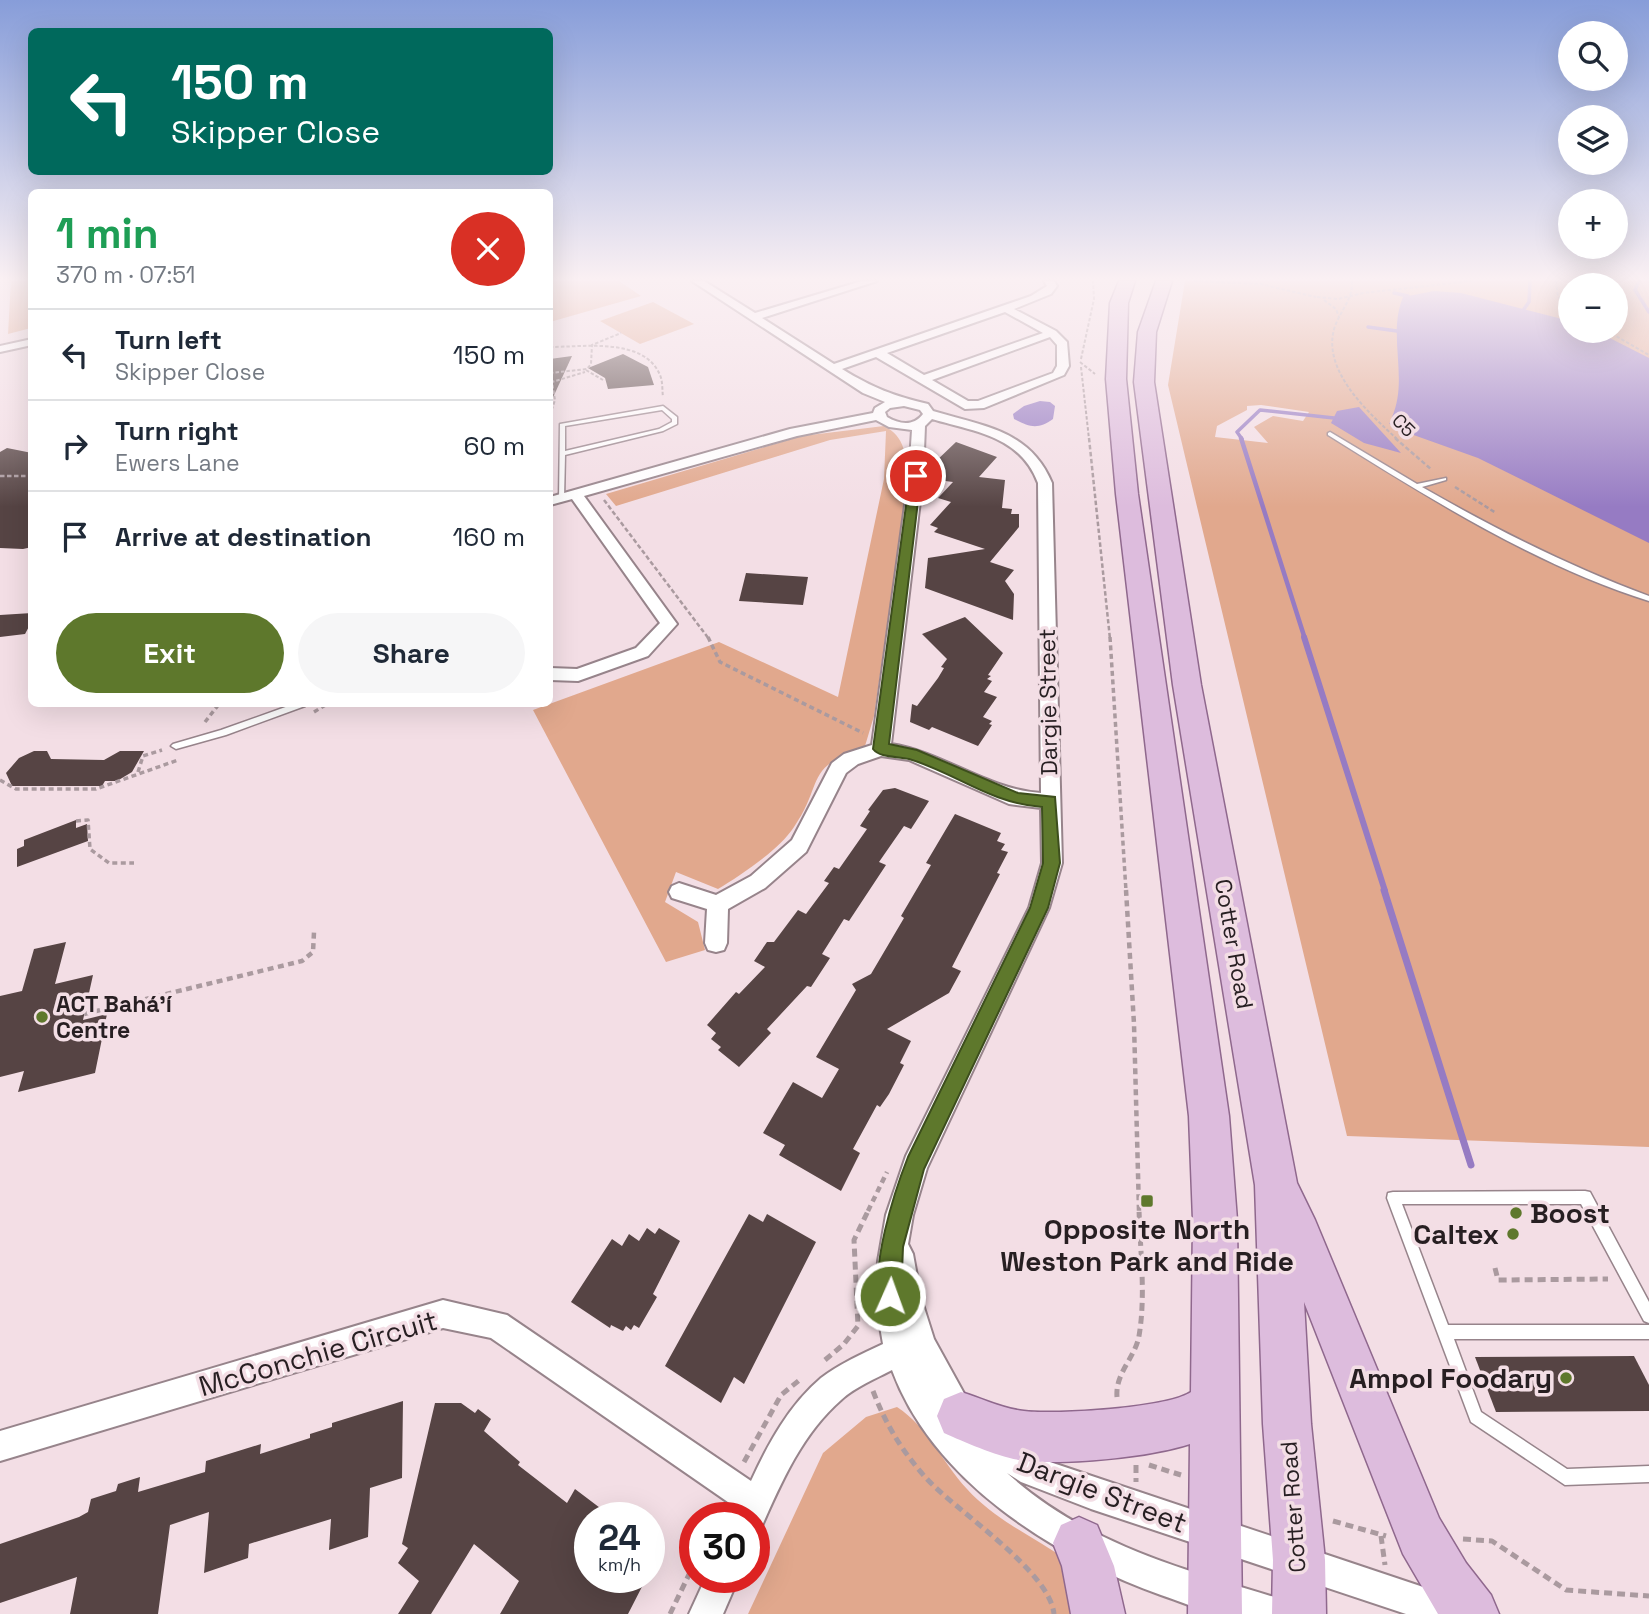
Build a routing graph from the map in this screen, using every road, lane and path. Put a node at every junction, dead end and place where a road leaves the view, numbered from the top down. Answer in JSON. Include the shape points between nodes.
{"nodes":[{"id":1,"x":591,"y":356,"type":"edge"},
{"id":2,"x":643,"y":356,"type":"edge"},
{"id":3,"x":815,"y":356,"type":"edge"},
{"id":4,"x":868,"y":356,"type":"edge"},
{"id":5,"x":883,"y":356,"type":"edge"},
{"id":6,"x":987,"y":356,"type":"edge"},
{"id":7,"x":1063,"y":356,"type":"edge"},
{"id":8,"x":1081,"y":356,"type":"edge"},
{"id":9,"x":1117,"y":356,"type":"edge"},
{"id":10,"x":1145,"y":356,"type":"edge"},
{"id":11,"x":1337,"y":356,"type":"edge"},
{"id":12,"x":833,"y":368,"type":"junction"},
{"id":13,"x":586,"y":370,"type":"junction"},
{"id":14,"x":553,"y":373,"type":"edge"},
{"id":15,"x":603,"y":380,"type":"dead end"},
{"id":16,"x":922,"y":380,"type":"junction"},
{"id":17,"x":553,"y":382,"type":"edge"},
{"id":18,"x":867,"y":390,"type":"junction"},
{"id":19,"x":897,"y":402,"type":"junction"},
{"id":20,"x":657,"y":408,"type":"junction"},
{"id":21,"x":885,"y":418,"type":"junction"},
{"id":22,"x":924,"y":421,"type":"junction"},
{"id":23,"x":1330,"y":434,"type":"dead end"},
{"id":24,"x":916,"y":453,"type":"junction"},
{"id":25,"x":562,"y":454,"type":"junction"},
{"id":26,"x":0,"y":476,"type":"edge"},
{"id":27,"x":28,"y":476,"type":"edge"},
{"id":28,"x":1444,"y":479,"type":"junction"},
{"id":29,"x":1418,"y":486,"type":"junction"},
{"id":30,"x":596,"y":489,"type":"junction"},
{"id":31,"x":562,"y":498,"type":"edge"},
{"id":32,"x":1503,"y":517,"type":"dead end"},
{"id":33,"x":1649,"y":598,"type":"edge"},
{"id":34,"x":553,"y":674,"type":"edge"},
{"id":35,"x":294,"y":707,"type":"edge"},
{"id":36,"x":882,"y":741,"type":"junction"},
{"id":37,"x":176,"y":746,"type":"dead end"},
{"id":38,"x":170,"y":763,"type":"dead end"},
{"id":39,"x":0,"y":780,"type":"edge"},
{"id":40,"x":1050,"y":801,"type":"junction"},
{"id":41,"x":76,"y":821,"type":"dead end"},
{"id":42,"x":134,"y":863,"type":"dead end"},
{"id":43,"x":679,"y":892,"type":"dead end"},
{"id":44,"x":718,"y":904,"type":"junction"},
{"id":45,"x":314,"y":932,"type":"dead end"},
{"id":46,"x":716,"y":943,"type":"dead end"},
{"id":47,"x":84,"y":1014,"type":"dead end"},
{"id":48,"x":890,"y":1165,"type":"dead end"},
{"id":49,"x":1276,"y":1185,"type":"junction"},
{"id":50,"x":1495,"y":1268,"type":"dead end"},
{"id":51,"x":1639,"y":1297,"type":"junction"},
{"id":52,"x":1649,"y":1316,"type":"edge"},
{"id":53,"x":1444,"y":1332,"type":"junction"},
{"id":54,"x":1649,"y":1332,"type":"edge"},
{"id":55,"x":844,"y":1344,"type":"dead end"},
{"id":56,"x":909,"y":1347,"type":"junction"},
{"id":57,"x":1122,"y":1368,"type":"dead end"},
{"id":58,"x":876,"y":1396,"type":"dead end"},
{"id":59,"x":1217,"y":1403,"type":"junction"},
{"id":60,"x":961,"y":1416,"type":"junction"},
{"id":61,"x":0,"y":1446,"type":"edge"},
{"id":62,"x":1649,"y":1474,"type":"edge"},
{"id":63,"x":742,"y":1502,"type":"edge"},
{"id":64,"x":757,"y":1502,"type":"edge"},
{"id":65,"x":1217,"y":1535,"type":"junction"},
{"id":66,"x":1492,"y":1541,"type":"dead end"},
{"id":67,"x":1079,"y":1543,"type":"junction"},
{"id":68,"x":1299,"y":1560,"type":"junction"},
{"id":69,"x":680,"y":1593,"type":"edge"},
{"id":70,"x":716,"y":1593,"type":"edge"},
{"id":71,"x":1649,"y":1596,"type":"edge"},
{"id":72,"x":1216,"y":1605,"type":"edge"},
{"id":73,"x":1076,"y":1608,"type":"edge"},
{"id":74,"x":670,"y":1614,"type":"edge"},
{"id":75,"x":706,"y":1614,"type":"edge"},
{"id":76,"x":1054,"y":1614,"type":"edge"},
{"id":77,"x":1274,"y":1614,"type":"edge"},
{"id":78,"x":1299,"y":1614,"type":"edge"},
{"id":79,"x":1454,"y":1614,"type":"edge"},
{"id":80,"x":1472,"y":1614,"type":"edge"}],
"edges":[{"from":1,"to":13,"type":"path"},
{"from":2,"to":20,"type":"path","via":[[655,366],[663,391]]},
{"from":3,"to":12,"type":"street"},
{"from":4,"to":12,"type":"street"},
{"from":5,"to":16,"type":"street"},
{"from":6,"to":16,"type":"street"},
{"from":7,"to":16,"type":"street","via":[[1058,375],[980,405],[957,402]]},
{"from":8,"to":57,"type":"path","via":[[1114,676],[1134,1024],[1141,1311],[1139,1338]]},
{"from":9,"to":59,"type":"main road","name":"Cotter Road","via":[[1127,494],[1209,1116]]},
{"from":10,"to":49,"type":"main road","name":"Cotter Road","via":[[1143,382],[1186,685]]},
{"from":11,"to":28,"type":"path","name":"C5","via":[[1343,377],[1360,400],[1398,441]]},
{"from":12,"to":18,"type":"street"},
{"from":13,"to":14,"type":"path"},
{"from":13,"to":15,"type":"path"},
{"from":13,"to":17,"type":"path"},
{"from":18,"to":19,"type":"street"},
{"from":18,"to":21,"type":"street"},
{"from":19,"to":21,"type":"street"},
{"from":19,"to":22,"type":"street","via":[[918,404]]},
{"from":20,"to":25,"type":"lane","via":[[562,425]]},
{"from":20,"to":25,"type":"lane","via":[[668,409],[675,423]]},
{"from":21,"to":22,"type":"street","name":"Dargie Street"},
{"from":21,"to":24,"type":"street"},
{"from":21,"to":30,"type":"street","via":[[795,432]]},
{"from":22,"to":24,"type":"street"},
{"from":22,"to":40,"type":"street","name":"Dargie Street","via":[[951,421],[1008,440],[1042,468]]},
{"from":23,"to":29,"type":"lane"},
{"from":24,"to":36,"type":"street"},
{"from":25,"to":31,"type":"lane"},
{"from":26,"to":27,"type":"path"},
{"from":28,"to":29,"type":"lane"},
{"from":28,"to":32,"type":"path","name":"C5"},
{"from":29,"to":33,"type":"lane","via":[[1537,553]]},
{"from":30,"to":31,"type":"street"},
{"from":30,"to":36,"type":"path","via":[[714,645],[720,662]]},
{"from":31,"to":34,"type":"street","via":[[668,624],[642,652],[578,675]]},
{"from":35,"to":37,"type":"lane"},
{"from":36,"to":40,"type":"street","via":[[1016,799]]},
{"from":36,"to":44,"type":"street","via":[[839,768],[807,833],[783,862]]},
{"from":38,"to":39,"type":"path","via":[[96,789],[16,789]]},
{"from":40,"to":56,"type":"street","name":"Dargie Street","via":[[1052,863],[1039,908],[906,1189],[889,1279],[891,1313]]},
{"from":41,"to":42,"type":"path","via":[[88,821],[90,849],[108,863]]},
{"from":43,"to":44,"type":"street"},
{"from":44,"to":46,"type":"street"},
{"from":45,"to":47,"type":"path","via":[[313,952],[302,961]]},
{"from":48,"to":55,"type":"path","via":[[854,1240],[858,1326]]},
{"from":49,"to":68,"type":"main road","name":"Cotter Road","via":[[1287,1424]]},
{"from":49,"to":80,"type":"main road","via":[[1421,1536]]},
{"from":50,"to":51,"type":"path","via":[[1498,1280],[1622,1279],[1633,1297]]},
{"from":51,"to":52,"type":"lane"},
{"from":51,"to":53,"type":"lane","via":[[1585,1197],[1393,1198]]},
{"from":53,"to":54,"type":"lane"},
{"from":53,"to":62,"type":"lane","via":[[1476,1417],[1565,1477]]},
{"from":56,"to":60,"type":"street","name":"Dargie Street"},
{"from":56,"to":64,"type":"street","name":"McConchie Circuit","via":[[833,1388],[815,1405],[798,1425]]},
{"from":56,"to":67,"type":"street","name":"Dargie Street","via":[[929,1415],[952,1445],[1027,1509]]},
{"from":58,"to":73,"type":"path","via":[[888,1429],[927,1479]]},
{"from":59,"to":60,"type":"main road","via":[[1196,1418],[1170,1426],[1072,1436],[1023,1436]]},
{"from":59,"to":65,"type":"main road","name":"Cotter Road"},
{"from":60,"to":65,"type":"street","name":"Dargie Street","via":[[995,1450],[1031,1471]]},
{"from":61,"to":63,"type":"street","name":"McConchie Circuit","via":[[443,1314],[498,1325]]},
{"from":65,"to":68,"type":"street","name":"Dargie Street"},
{"from":65,"to":72,"type":"main road","name":"Cotter Road"},
{"from":66,"to":71,"type":"path","via":[[1566,1590]]},
{"from":67,"to":72,"type":"street","name":"Dargie Street"},
{"from":67,"to":73,"type":"main road","via":[[1088,1566]]},
{"from":68,"to":78,"type":"main road","name":"Cotter Road"},
{"from":68,"to":79,"type":"street"},
{"from":69,"to":74,"type":"path"},
{"from":70,"to":75,"type":"street"},
{"from":72,"to":77,"type":"street","name":"Dargie Street"},
{"from":73,"to":76,"type":"path"}]}
